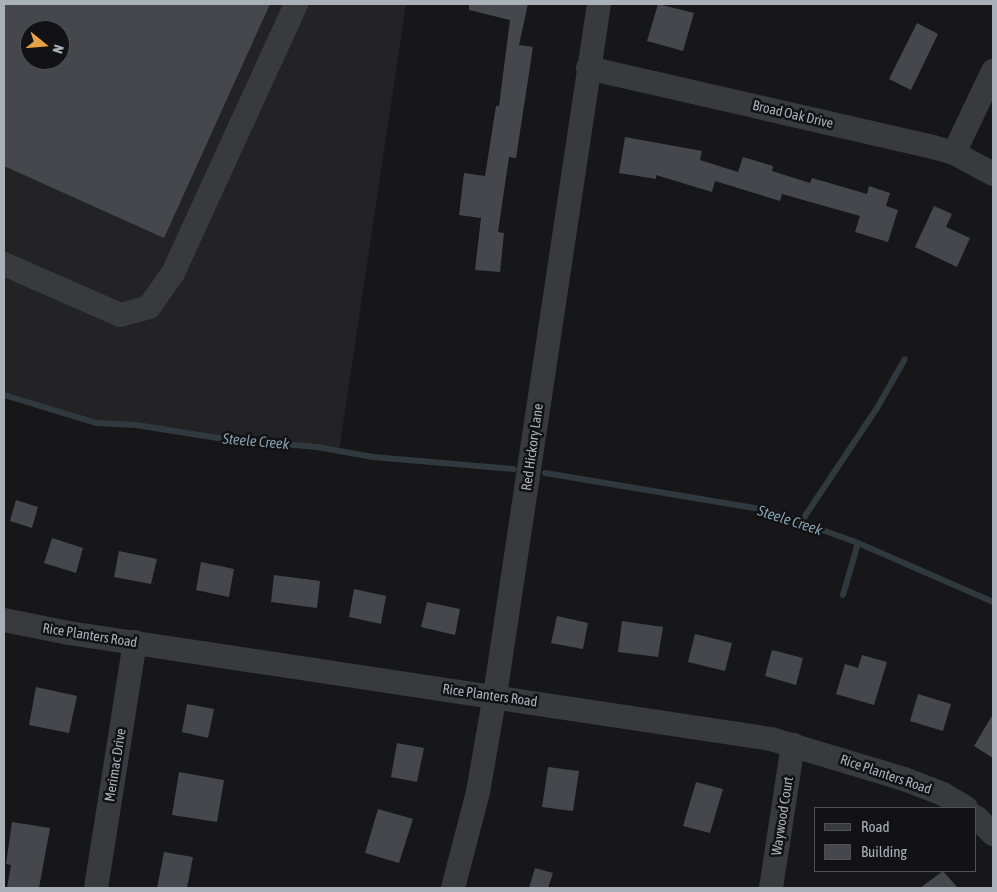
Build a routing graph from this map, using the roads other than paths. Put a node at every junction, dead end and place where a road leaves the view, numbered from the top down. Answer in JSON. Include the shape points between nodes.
{"nodes":[{"id":1,"x":296,"y":4,"type":"edge"},
{"id":2,"x":599,"y":4,"type":"edge"},
{"id":3,"x":588,"y":68,"type":"junction"},
{"id":4,"x":993,"y":71,"type":"edge"},
{"id":5,"x":954,"y":153,"type":"junction"},
{"id":6,"x":993,"y":174,"type":"edge"},
{"id":7,"x":4,"y":264,"type":"edge"},
{"id":8,"x":4,"y":620,"type":"edge"},
{"id":9,"x":135,"y":642,"type":"junction"},
{"id":10,"x":495,"y":695,"type":"junction"},
{"id":11,"x":793,"y":745,"type":"junction"},
{"id":12,"x":964,"y":807,"type":"edge"},
{"id":13,"x":977,"y":817,"type":"edge"},
{"id":14,"x":993,"y":834,"type":"edge"},
{"id":15,"x":96,"y":888,"type":"edge"},
{"id":16,"x":453,"y":888,"type":"edge"},
{"id":17,"x":771,"y":888,"type":"edge"}],
"edges":[{"from":1,"to":7,"type":"street","via":[[173,274],[149,307],[120,315]]},
{"from":2,"to":3,"type":"street","name":"Red Hickory Lane"},
{"from":3,"to":5,"type":"street","name":"Broad Oak Drive"},
{"from":3,"to":10,"type":"street","name":"Red Hickory Lane"},
{"from":4,"to":5,"type":"street"},
{"from":5,"to":6,"type":"street","name":"Broad Oak Drive"},
{"from":8,"to":9,"type":"street","name":"Rice Planters Road"},
{"from":9,"to":10,"type":"street","name":"Rice Planters Road"},
{"from":9,"to":15,"type":"street","name":"Merimac Drive"},
{"from":10,"to":11,"type":"street","name":"Rice Planters Road"},
{"from":10,"to":16,"type":"street","name":"Red Hickory Lane","via":[[478,792]]},
{"from":11,"to":12,"type":"street","name":"Rice Planters Road","via":[[904,779],[943,794]]},
{"from":11,"to":17,"type":"street","name":"Waywood Court"},
{"from":13,"to":14,"type":"street"}]}
